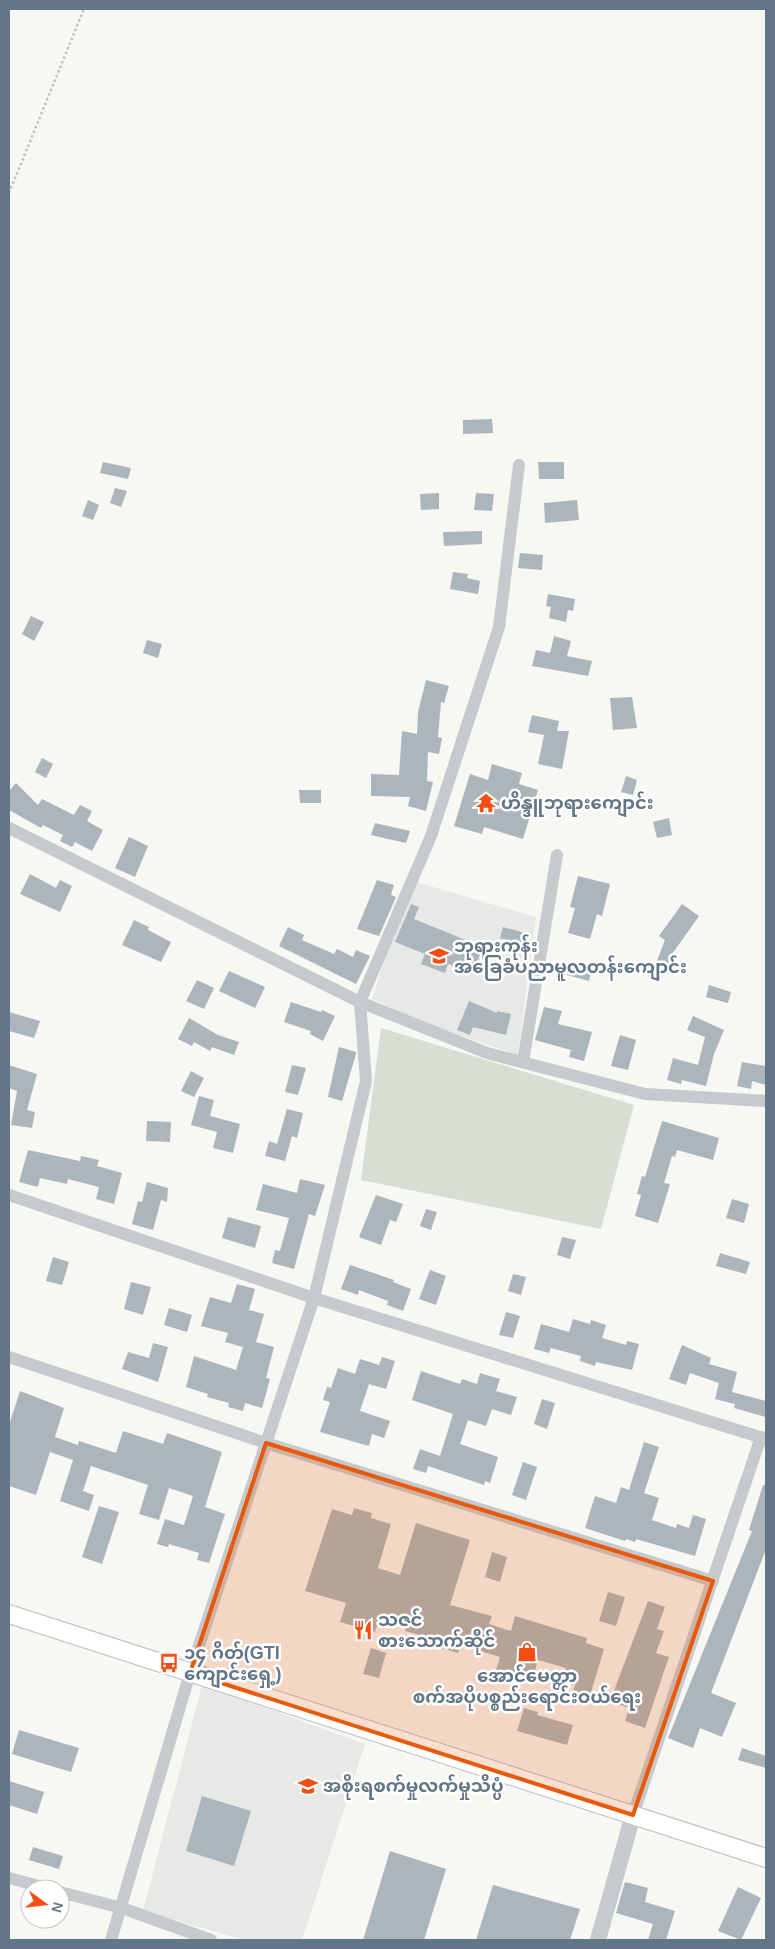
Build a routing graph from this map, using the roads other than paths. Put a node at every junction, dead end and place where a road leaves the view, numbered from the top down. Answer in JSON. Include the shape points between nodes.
{"nodes":[{"id":1,"x":519,"y":466,"type":"dead end"},
{"id":2,"x":9,"y":828,"type":"edge"},
{"id":3,"x":557,"y":854,"type":"dead end"},
{"id":4,"x":360,"y":1002,"type":"junction"},
{"id":5,"x":523,"y":1062,"type":"junction"},
{"id":6,"x":766,"y":1101,"type":"edge"},
{"id":7,"x":9,"y":1195,"type":"edge"},
{"id":8,"x":314,"y":1298,"type":"junction"},
{"id":9,"x":9,"y":1357,"type":"edge"},
{"id":10,"x":764,"y":1438,"type":"edge"},
{"id":11,"x":266,"y":1443,"type":"junction"},
{"id":12,"x":713,"y":1580,"type":"junction"},
{"id":13,"x":9,"y":1614,"type":"edge"},
{"id":14,"x":190,"y":1673,"type":"junction"},
{"id":15,"x":632,"y":1815,"type":"junction"},
{"id":16,"x":766,"y":1858,"type":"edge"},
{"id":17,"x":70,"y":1895,"type":"edge"},
{"id":18,"x":122,"y":1908,"type":"junction"},
{"id":19,"x":111,"y":1940,"type":"edge"},
{"id":20,"x":211,"y":1940,"type":"edge"},
{"id":21,"x":598,"y":1940,"type":"edge"}],
"edges":[{"from":1,"to":4,"type":"street","via":[[499,627],[431,836]]},
{"from":2,"to":4,"type":"street"},
{"from":3,"to":5,"type":"street"},
{"from":4,"to":5,"type":"street","via":[[488,1053]]},
{"from":4,"to":8,"type":"street","via":[[366,1081]]},
{"from":5,"to":6,"type":"street","via":[[645,1094]]},
{"from":7,"to":8,"type":"street"},
{"from":8,"to":10,"type":"street"},
{"from":8,"to":11,"type":"street"},
{"from":9,"to":11,"type":"street"},
{"from":10,"to":12,"type":"street"},
{"from":11,"to":12,"type":"street"},
{"from":11,"to":14,"type":"street"},
{"from":12,"to":15,"type":"street"},
{"from":13,"to":14,"type":"main road"},
{"from":14,"to":15,"type":"main road"},
{"from":14,"to":18,"type":"street"},
{"from":15,"to":16,"type":"main road"},
{"from":15,"to":21,"type":"street"},
{"from":17,"to":18,"type":"street"},
{"from":18,"to":19,"type":"street"},
{"from":18,"to":20,"type":"street"}]}
